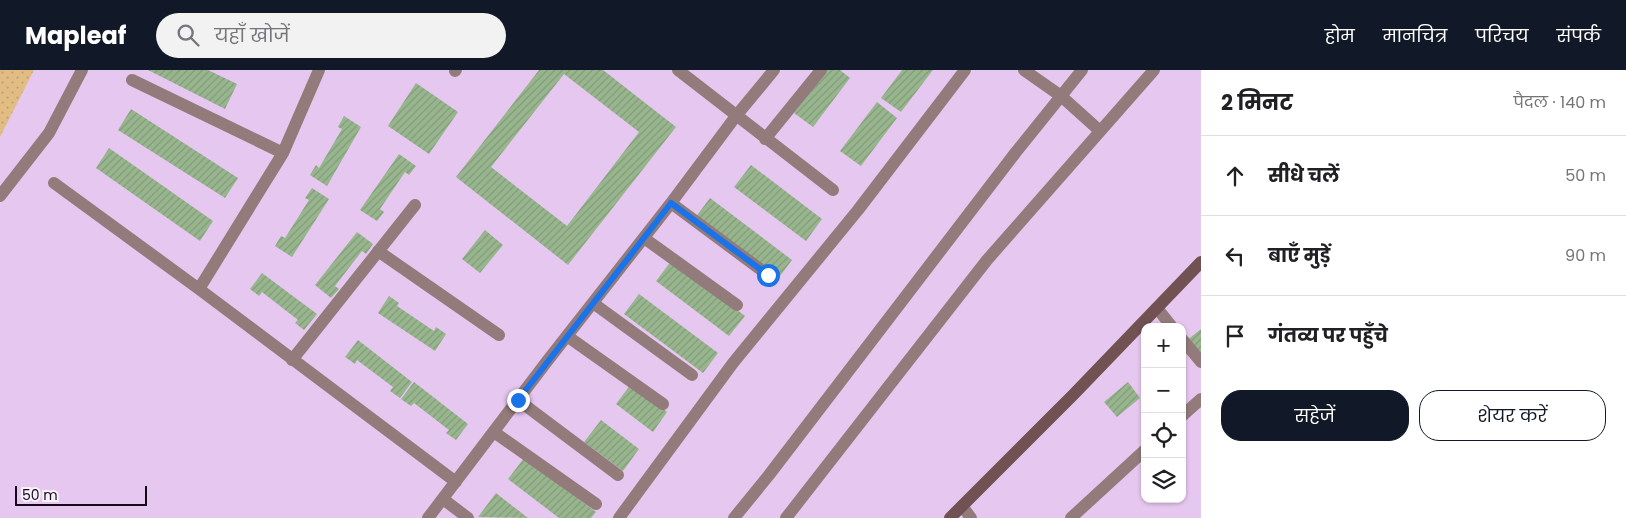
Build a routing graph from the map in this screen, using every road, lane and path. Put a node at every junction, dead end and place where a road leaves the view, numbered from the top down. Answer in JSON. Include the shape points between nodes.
{"nodes":[{"id":1,"x":82,"y":70,"type":"edge"},
{"id":2,"x":319,"y":70,"type":"edge"},
{"id":3,"x":678,"y":70,"type":"edge"},
{"id":4,"x":774,"y":70,"type":"edge"},
{"id":5,"x":821,"y":70,"type":"edge"},
{"id":6,"x":965,"y":70,"type":"edge"},
{"id":7,"x":1024,"y":70,"type":"edge"},
{"id":8,"x":1082,"y":70,"type":"edge"},
{"id":9,"x":1154,"y":70,"type":"edge"},
{"id":10,"x":132,"y":80,"type":"dead end"},
{"id":11,"x":1061,"y":96,"type":"junction"},
{"id":12,"x":736,"y":116,"type":"junction"},
{"id":13,"x":1100,"y":131,"type":"junction"},
{"id":14,"x":765,"y":139,"type":"junction"},
{"id":15,"x":283,"y":154,"type":"junction"},
{"id":16,"x":54,"y":183,"type":"dead end"},
{"id":17,"x":832,"y":190,"type":"dead end"},
{"id":18,"x":0,"y":196,"type":"edge"},
{"id":19,"x":671,"y":203,"type":"junction"},
{"id":20,"x":415,"y":205,"type":"dead end"},
{"id":21,"x":644,"y":238,"type":"junction"},
{"id":22,"x":378,"y":251,"type":"junction"},
{"id":23,"x":1201,"y":262,"type":"edge"},
{"id":24,"x":768,"y":275,"type":"dead end"},
{"id":25,"x":199,"y":289,"type":"junction"},
{"id":26,"x":593,"y":303,"type":"junction"},
{"id":27,"x":736,"y":305,"type":"dead end"},
{"id":28,"x":1157,"y":308,"type":"junction"},
{"id":29,"x":1169,"y":323,"type":"edge"},
{"id":30,"x":499,"y":335,"type":"dead end"},
{"id":31,"x":567,"y":336,"type":"junction"},
{"id":32,"x":1186,"y":344,"type":"edge"},
{"id":33,"x":292,"y":360,"type":"junction"},
{"id":34,"x":1201,"y":362,"type":"edge"},
{"id":35,"x":692,"y":375,"type":"dead end"},
{"id":36,"x":1201,"y":399,"type":"edge"},
{"id":37,"x":518,"y":400,"type":"junction"},
{"id":38,"x":663,"y":404,"type":"dead end"},
{"id":39,"x":1185,"y":413,"type":"edge"},
{"id":40,"x":494,"y":432,"type":"junction"},
{"id":41,"x":1141,"y":454,"type":"edge"},
{"id":42,"x":618,"y":475,"type":"dead end"},
{"id":43,"x":456,"y":482,"type":"junction"},
{"id":44,"x":443,"y":499,"type":"junction"},
{"id":45,"x":596,"y":504,"type":"dead end"},
{"id":46,"x":962,"y":506,"type":"junction"},
{"id":47,"x":428,"y":518,"type":"edge"},
{"id":48,"x":468,"y":518,"type":"edge"},
{"id":49,"x":619,"y":518,"type":"edge"},
{"id":50,"x":734,"y":518,"type":"edge"},
{"id":51,"x":786,"y":518,"type":"edge"},
{"id":52,"x":950,"y":518,"type":"edge"},
{"id":53,"x":971,"y":518,"type":"edge"},
{"id":54,"x":1071,"y":518,"type":"edge"}],
"edges":[{"from":1,"to":18,"type":"street","via":[[49,133]]},
{"from":2,"to":15,"type":"street"},
{"from":3,"to":12,"type":"street"},
{"from":4,"to":12,"type":"street"},
{"from":5,"to":14,"type":"street"},
{"from":6,"to":49,"type":"street","via":[[858,210],[732,364]]},
{"from":7,"to":11,"type":"street"},
{"from":8,"to":11,"type":"street"},
{"from":9,"to":13,"type":"street"},
{"from":10,"to":15,"type":"street"},
{"from":11,"to":13,"type":"street"},
{"from":11,"to":50,"type":"street"},
{"from":12,"to":14,"type":"street"},
{"from":12,"to":19,"type":"street"},
{"from":13,"to":51,"type":"street","via":[[986,260]]},
{"from":14,"to":17,"type":"street"},
{"from":15,"to":25,"type":"street"},
{"from":16,"to":25,"type":"street"},
{"from":19,"to":21,"type":"street"},
{"from":19,"to":24,"type":"street"},
{"from":20,"to":22,"type":"street"},
{"from":21,"to":26,"type":"street"},
{"from":21,"to":27,"type":"street"},
{"from":22,"to":30,"type":"street"},
{"from":22,"to":33,"type":"street"},
{"from":23,"to":28,"type":"street"},
{"from":25,"to":33,"type":"street"},
{"from":26,"to":31,"type":"street"},
{"from":26,"to":35,"type":"street"},
{"from":28,"to":29,"type":"street"},
{"from":28,"to":46,"type":"street"},
{"from":31,"to":37,"type":"street"},
{"from":31,"to":38,"type":"street"},
{"from":32,"to":34,"type":"street"},
{"from":33,"to":43,"type":"street"},
{"from":36,"to":39,"type":"street"},
{"from":37,"to":40,"type":"street"},
{"from":37,"to":42,"type":"street"},
{"from":40,"to":43,"type":"street"},
{"from":40,"to":45,"type":"street"},
{"from":41,"to":54,"type":"street"},
{"from":43,"to":44,"type":"street"},
{"from":44,"to":47,"type":"street"},
{"from":44,"to":48,"type":"street"},
{"from":46,"to":52,"type":"street"},
{"from":46,"to":53,"type":"street"}]}
